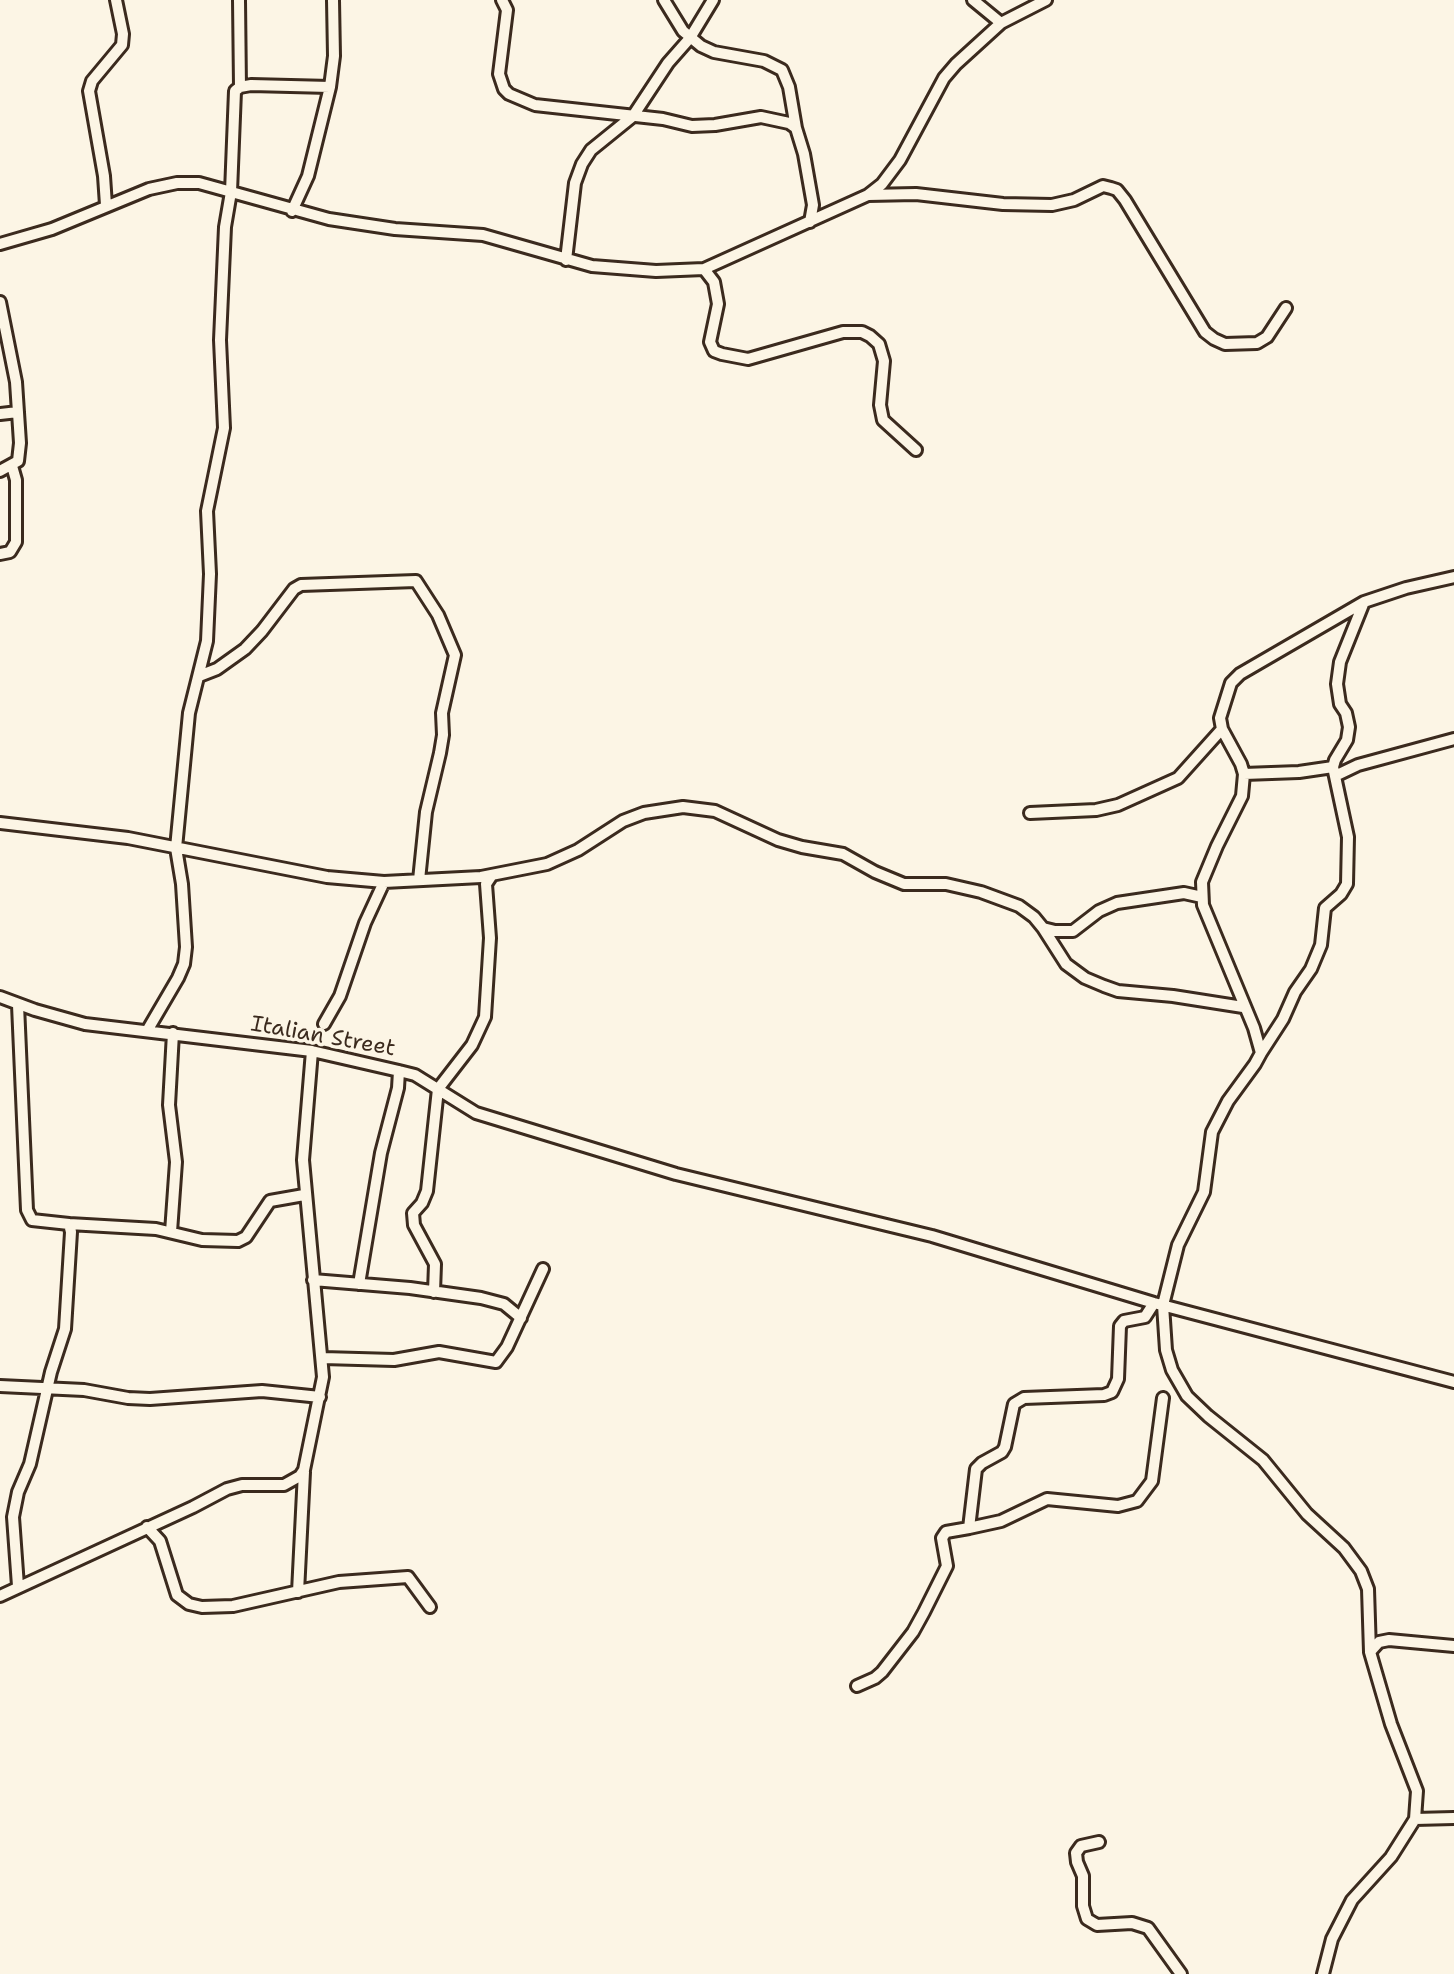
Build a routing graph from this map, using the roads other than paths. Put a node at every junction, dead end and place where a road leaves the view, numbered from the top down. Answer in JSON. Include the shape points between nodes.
{"nodes":[{"id":1,"x":116,"y":0,"type":"edge"},
{"id":2,"x":239,"y":0,"type":"edge"},
{"id":3,"x":333,"y":0,"type":"edge"},
{"id":4,"x":502,"y":0,"type":"edge"},
{"id":5,"x":664,"y":0,"type":"edge"},
{"id":6,"x":713,"y":0,"type":"edge"},
{"id":7,"x":973,"y":0,"type":"edge"},
{"id":8,"x":1046,"y":0,"type":"edge"},
{"id":9,"x":1001,"y":23,"type":"junction"},
{"id":10,"x":690,"y":38,"type":"junction"},
{"id":11,"x":240,"y":87,"type":"junction"},
{"id":12,"x":330,"y":87,"type":"junction"},
{"id":13,"x":633,"y":116,"type":"junction"},
{"id":14,"x":796,"y":128,"type":"junction"},
{"id":15,"x":231,"y":192,"type":"junction"},
{"id":16,"x":868,"y":195,"type":"junction"},
{"id":17,"x":106,"y":205,"type":"junction"},
{"id":18,"x":292,"y":211,"type":"junction"},
{"id":19,"x":810,"y":222,"type":"junction"},
{"id":20,"x":0,"y":244,"type":"edge"},
{"id":21,"x":566,"y":260,"type":"junction"},
{"id":22,"x":704,"y":269,"type":"junction"},
{"id":23,"x":0,"y":302,"type":"edge"},
{"id":24,"x":1286,"y":308,"type":"dead end"},
{"id":25,"x":18,"y":412,"type":"junction"},
{"id":26,"x":0,"y":414,"type":"edge"},
{"id":27,"x":916,"y":450,"type":"dead end"},
{"id":28,"x":12,"y":466,"type":"junction"},
{"id":29,"x":0,"y":471,"type":"edge"},
{"id":30,"x":0,"y":554,"type":"edge"},
{"id":31,"x":1454,"y":577,"type":"edge"},
{"id":32,"x":1364,"y":602,"type":"junction"},
{"id":33,"x":199,"y":676,"type":"junction"},
{"id":34,"x":1222,"y":729,"type":"junction"},
{"id":35,"x":1454,"y":739,"type":"edge"},
{"id":36,"x":1334,"y":771,"type":"junction"},
{"id":37,"x":1244,"y":774,"type":"junction"},
{"id":38,"x":1030,"y":813,"type":"dead end"},
{"id":39,"x":0,"y":823,"type":"edge"},
{"id":40,"x":176,"y":848,"type":"junction"},
{"id":41,"x":492,"y":875,"type":"junction"},
{"id":42,"x":419,"y":880,"type":"junction"},
{"id":43,"x":384,"y":882,"type":"junction"},
{"id":44,"x":1202,"y":897,"type":"junction"},
{"id":45,"x":1043,"y":928,"type":"junction"},
{"id":46,"x":0,"y":997,"type":"edge"},
{"id":47,"x":18,"y":1005,"type":"junction"},
{"id":48,"x":1243,"y":1007,"type":"junction"},
{"id":49,"x":324,"y":1024,"type":"dead end"},
{"id":50,"x":147,"y":1031,"type":"junction"},
{"id":51,"x":173,"y":1033,"type":"junction"},
{"id":52,"x":312,"y":1051,"type":"junction"},
{"id":53,"x":1261,"y":1053,"type":"junction"},
{"id":54,"x":399,"y":1071,"type":"junction"},
{"id":55,"x":438,"y":1089,"type":"junction"},
{"id":56,"x":304,"y":1195,"type":"junction"},
{"id":57,"x":69,"y":1224,"type":"junction"},
{"id":58,"x":171,"y":1232,"type":"junction"},
{"id":59,"x":543,"y":1269,"type":"dead end"},
{"id":60,"x":313,"y":1280,"type":"junction"},
{"id":61,"x":359,"y":1284,"type":"junction"},
{"id":62,"x":434,"y":1292,"type":"junction"},
{"id":63,"x":1159,"y":1304,"type":"junction"},
{"id":64,"x":521,"y":1318,"type":"junction"},
{"id":65,"x":323,"y":1358,"type":"junction"},
{"id":66,"x":1454,"y":1382,"type":"edge"},
{"id":67,"x":0,"y":1386,"type":"edge"},
{"id":68,"x":47,"y":1389,"type":"junction"},
{"id":69,"x":320,"y":1397,"type":"junction"},
{"id":70,"x":1163,"y":1398,"type":"dead end"},
{"id":71,"x":304,"y":1470,"type":"junction"},
{"id":72,"x":147,"y":1527,"type":"junction"},
{"id":73,"x":969,"y":1528,"type":"junction"},
{"id":74,"x":0,"y":1534,"type":"edge"},
{"id":75,"x":14,"y":1535,"type":"junction"},
{"id":76,"x":18,"y":1586,"type":"junction"},
{"id":77,"x":298,"y":1592,"type":"junction"},
{"id":78,"x":0,"y":1596,"type":"edge"},
{"id":79,"x":430,"y":1607,"type":"dead end"},
{"id":80,"x":1454,"y":1646,"type":"edge"},
{"id":81,"x":1370,"y":1652,"type":"junction"},
{"id":82,"x":857,"y":1686,"type":"dead end"},
{"id":83,"x":1454,"y":1818,"type":"edge"},
{"id":84,"x":1415,"y":1819,"type":"junction"},
{"id":85,"x":1099,"y":1842,"type":"dead end"},
{"id":86,"x":1181,"y":1974,"type":"edge"},
{"id":87,"x":1323,"y":1974,"type":"edge"}],
"edges":[{"from":1,"to":17,"type":"street","via":[[122,45],[89,91]]},
{"from":2,"to":11,"type":"street"},
{"from":3,"to":12,"type":"street"},
{"from":4,"to":13,"type":"street","via":[[507,10],[499,74],[509,94],[535,105]]},
{"from":5,"to":10,"type":"street"},
{"from":6,"to":10,"type":"street"},
{"from":7,"to":9,"type":"street"},
{"from":8,"to":9,"type":"street"},
{"from":9,"to":16,"type":"street","via":[[944,78],[891,175]]},
{"from":10,"to":13,"type":"street"},
{"from":10,"to":14,"type":"street","via":[[714,52],[764,61],[782,70]]},
{"from":11,"to":12,"type":"street"},
{"from":11,"to":15,"type":"street","via":[[233,101]]},
{"from":12,"to":18,"type":"street","via":[[308,176]]},
{"from":13,"to":14,"type":"street","via":[[692,126],[761,117]]},
{"from":13,"to":21,"type":"street","via":[[591,150],[582,164]]},
{"from":14,"to":19,"type":"street","via":[[813,205]]},
{"from":15,"to":17,"type":"street","via":[[177,183]]},
{"from":15,"to":18,"type":"street"},
{"from":15,"to":33,"type":"street","via":[[220,340],[224,428],[207,511],[210,600]]},
{"from":16,"to":19,"type":"street"},
{"from":16,"to":24,"type":"street","via":[[1041,205],[1064,204],[1103,186],[1111,188],[1125,200],[1214,339],[1257,343]]},
{"from":17,"to":20,"type":"street"},
{"from":18,"to":21,"type":"street","via":[[369,226],[483,235]]},
{"from":19,"to":22,"type":"street"},
{"from":21,"to":22,"type":"street","via":[[613,269]]},
{"from":22,"to":27,"type":"street","via":[[714,282],[718,304],[710,342],[714,351],[748,359],[843,332],[870,336],[884,361],[883,420]]},
{"from":23,"to":25,"type":"street"},
{"from":25,"to":26,"type":"street"},
{"from":25,"to":28,"type":"street","via":[[20,456]]},
{"from":28,"to":29,"type":"street"},
{"from":28,"to":30,"type":"street","via":[[16,542],[10,552]]},
{"from":31,"to":32,"type":"street"},
{"from":32,"to":34,"type":"street","via":[[1240,674],[1225,697]]},
{"from":32,"to":36,"type":"street","via":[[1338,672],[1338,695],[1349,727]]},
{"from":33,"to":40,"type":"street","via":[[189,713]]},
{"from":33,"to":42,"type":"street","via":[[245,649],[301,585],[418,583],[455,655]]},
{"from":34,"to":37,"type":"street"},
{"from":34,"to":38,"type":"street","via":[[1178,778],[1118,805]]},
{"from":35,"to":36,"type":"street"},
{"from":36,"to":37,"type":"street"},
{"from":36,"to":53,"type":"street","via":[[1348,837],[1347,884],[1325,908],[1321,945],[1311,969]]},
{"from":37,"to":44,"type":"street","via":[[1242,796],[1209,863]]},
{"from":39,"to":40,"type":"street"},
{"from":40,"to":43,"type":"street","via":[[327,877]]},
{"from":40,"to":50,"type":"street","via":[[184,964]]},
{"from":41,"to":42,"type":"street"},
{"from":41,"to":45,"type":"street","via":[[547,864],[644,813],[683,807],[715,811],[778,840],[843,854],[904,884],[946,884],[981,892],[1019,906]]},
{"from":41,"to":55,"type":"street","via":[[486,884],[490,938],[485,1017],[472,1045]]},
{"from":42,"to":43,"type":"street"},
{"from":43,"to":49,"type":"street"},
{"from":44,"to":45,"type":"street","via":[[1184,893],[1128,901],[1109,906],[1073,931]]},
{"from":44,"to":48,"type":"street"},
{"from":45,"to":48,"type":"street","via":[[1066,964],[1104,986]]},
{"from":46,"to":47,"type":"street","name":"Italian Street"},
{"from":47,"to":50,"type":"street","name":"Italian Street","via":[[85,1024]]},
{"from":47,"to":57,"type":"street","via":[[27,1210],[32,1220]]},
{"from":48,"to":53,"type":"street"},
{"from":50,"to":51,"type":"street","name":"Italian Street"},
{"from":51,"to":52,"type":"street","name":"Italian Street"},
{"from":51,"to":58,"type":"street","via":[[169,1105],[176,1162]]},
{"from":52,"to":54,"type":"street","name":"Italian Street"},
{"from":52,"to":56,"type":"street"},
{"from":53,"to":63,"type":"street","via":[[1212,1132],[1204,1192],[1178,1245]]},
{"from":54,"to":55,"type":"street","name":"Italian Street"},
{"from":54,"to":61,"type":"street"},
{"from":55,"to":62,"type":"street","via":[[427,1191],[413,1218],[435,1264]]},
{"from":55,"to":63,"type":"street","name":"Italian Street","via":[[497,1121],[676,1174],[1039,1266]]},
{"from":56,"to":58,"type":"street","via":[[270,1201],[243,1240],[202,1240]]},
{"from":56,"to":60,"type":"street"},
{"from":57,"to":58,"type":"street"},
{"from":57,"to":68,"type":"street","via":[[65,1329]]},
{"from":59,"to":64,"type":"street"},
{"from":60,"to":61,"type":"street"},
{"from":60,"to":65,"type":"street"},
{"from":61,"to":62,"type":"street"},
{"from":62,"to":64,"type":"street","via":[[504,1304]]},
{"from":63,"to":66,"type":"street","name":"Italian Street"},
{"from":63,"to":73,"type":"street","via":[[1145,1317],[1120,1326],[1118,1379],[1112,1392],[1024,1398],[1014,1404],[1005,1447],[976,1469]]},
{"from":63,"to":81,"type":"street","via":[[1172,1370],[1187,1396],[1263,1460],[1361,1571],[1368,1589]]},
{"from":64,"to":65,"type":"street","via":[[496,1362],[439,1352],[394,1360]]},
{"from":65,"to":69,"type":"street"},
{"from":67,"to":68,"type":"street"},
{"from":68,"to":69,"type":"street","via":[[150,1399],[262,1391]]},
{"from":68,"to":75,"type":"street","via":[[30,1464],[15,1502]]},
{"from":69,"to":71,"type":"street"},
{"from":70,"to":73,"type":"street","via":[[1152,1481],[1137,1501],[1109,1505],[1047,1499],[1001,1521]]},
{"from":71,"to":72,"type":"street","via":[[284,1485],[235,1486]]},
{"from":71,"to":77,"type":"street"},
{"from":72,"to":76,"type":"street"},
{"from":72,"to":77,"type":"street","via":[[160,1541],[177,1595],[189,1604],[233,1606]]},
{"from":73,"to":82,"type":"street","via":[[943,1534],[945,1572],[913,1632],[875,1678]]},
{"from":74,"to":75,"type":"street"},
{"from":75,"to":76,"type":"street"},
{"from":76,"to":78,"type":"street"},
{"from":77,"to":79,"type":"street","via":[[363,1579],[408,1577]]},
{"from":80,"to":81,"type":"street","via":[[1389,1640]]},
{"from":81,"to":84,"type":"street","via":[[1417,1791]]},
{"from":83,"to":84,"type":"street"},
{"from":84,"to":87,"type":"street","via":[[1391,1857],[1352,1900],[1332,1939]]},
{"from":85,"to":86,"type":"street","via":[[1081,1846],[1076,1853],[1087,1919],[1097,1925],[1132,1923],[1148,1928]]}]}
